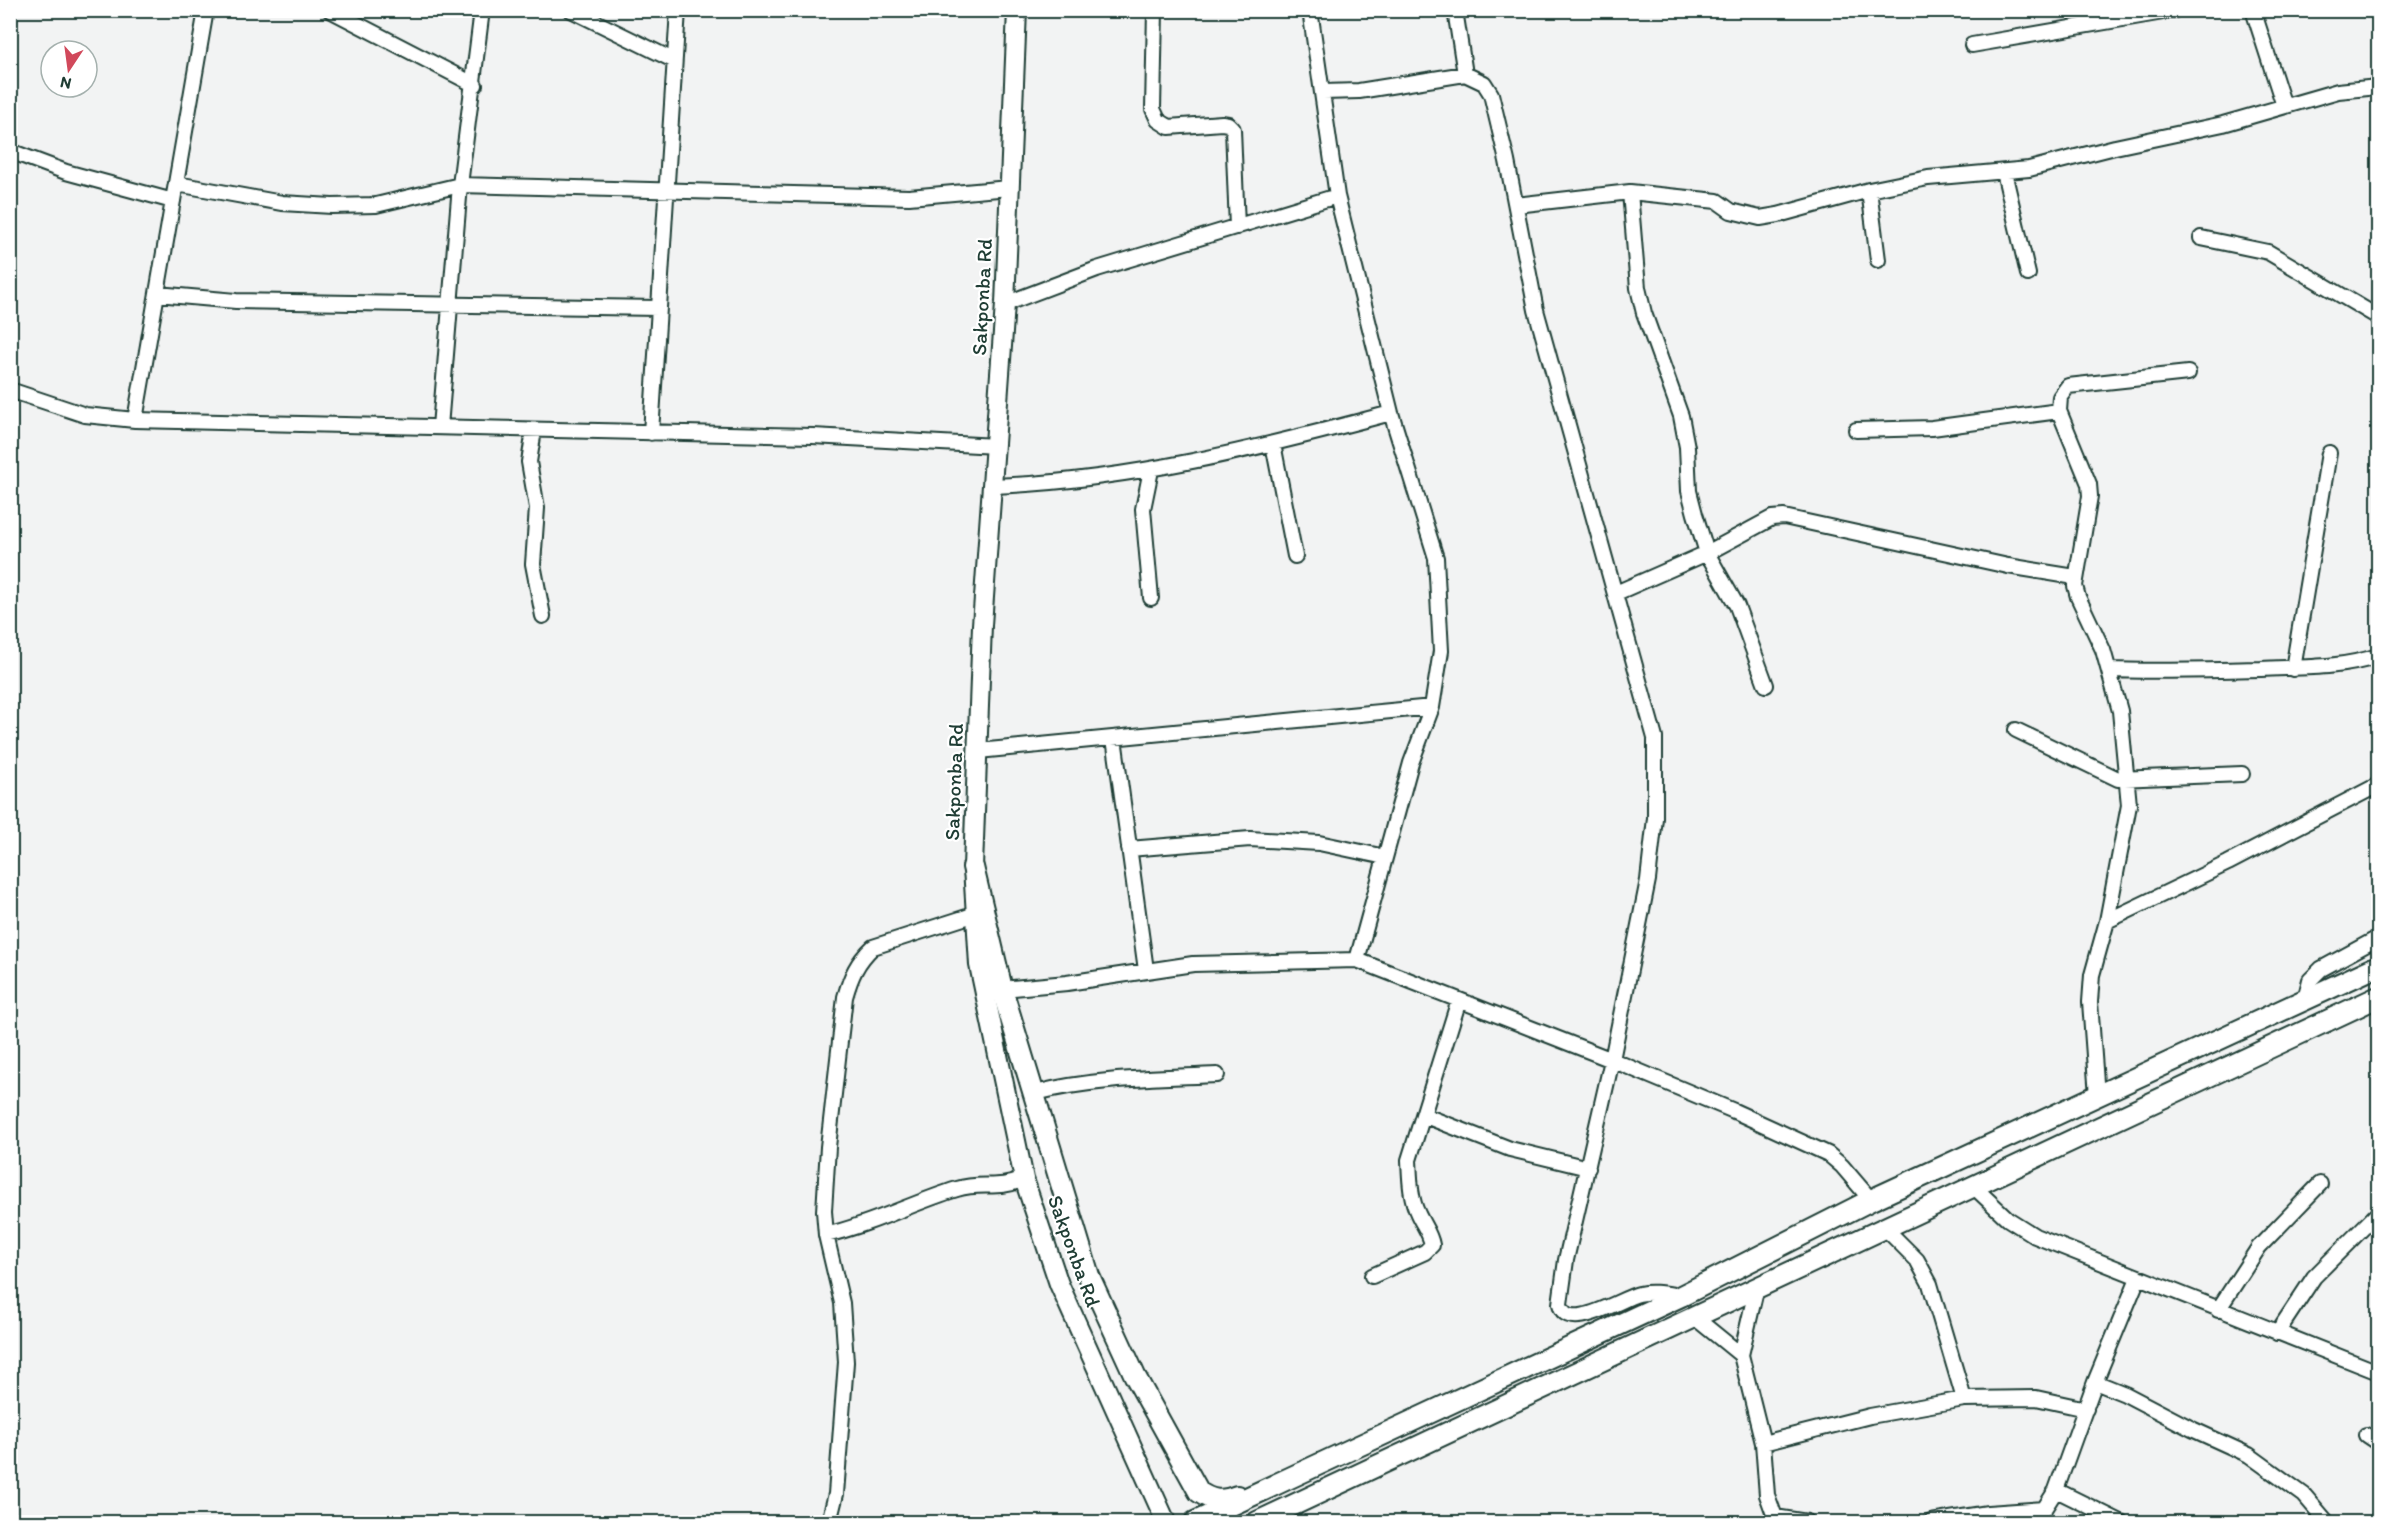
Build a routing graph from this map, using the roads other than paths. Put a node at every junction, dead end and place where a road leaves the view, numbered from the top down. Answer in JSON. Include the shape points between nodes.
{"nodes":[{"id":1,"x":206,"y":10,"type":"edge"},
{"id":2,"x":330,"y":10,"type":"edge"},
{"id":3,"x":482,"y":10,"type":"edge"},
{"id":4,"x":570,"y":10,"type":"edge"},
{"id":5,"x":678,"y":10,"type":"edge"},
{"id":6,"x":1017,"y":10,"type":"edge"},
{"id":7,"x":1155,"y":10,"type":"edge"},
{"id":8,"x":1310,"y":10,"type":"edge"},
{"id":9,"x":1455,"y":10,"type":"edge"},
{"id":10,"x":2175,"y":10,"type":"edge"},
{"id":11,"x":2253,"y":10,"type":"edge"},
{"id":12,"x":1972,"y":45,"type":"dead end"},
{"id":13,"x":673,"y":60,"type":"junction"},
{"id":14,"x":1465,"y":74,"type":"junction"},
{"id":15,"x":474,"y":85,"type":"junction"},
{"id":16,"x":2379,"y":87,"type":"edge"},
{"id":17,"x":1323,"y":93,"type":"junction"},
{"id":18,"x":2284,"y":106,"type":"junction"},
{"id":19,"x":10,"y":151,"type":"edge"},
{"id":20,"x":2004,"y":172,"type":"junction"},
{"id":21,"x":177,"y":184,"type":"junction"},
{"id":22,"x":460,"y":185,"type":"junction"},
{"id":23,"x":1009,"y":188,"type":"junction"},
{"id":24,"x":665,"y":190,"type":"junction"},
{"id":25,"x":1869,"y":190,"type":"junction"},
{"id":26,"x":1630,"y":192,"type":"junction"},
{"id":27,"x":1337,"y":196,"type":"junction"},
{"id":28,"x":173,"y":201,"type":"junction"},
{"id":29,"x":1516,"y":205,"type":"junction"},
{"id":30,"x":1237,"y":226,"type":"junction"},
{"id":31,"x":2201,"y":238,"type":"dead end"},
{"id":32,"x":1878,"y":260,"type":"dead end"},
{"id":33,"x":2028,"y":274,"type":"dead end"},
{"id":34,"x":156,"y":294,"type":"junction"},
{"id":35,"x":452,"y":304,"type":"junction"},
{"id":36,"x":1005,"y":304,"type":"junction"},
{"id":37,"x":658,"y":308,"type":"junction"},
{"id":38,"x":2379,"y":317,"type":"edge"},
{"id":39,"x":2188,"y":373,"type":"dead end"},
{"id":40,"x":10,"y":390,"type":"edge"},
{"id":41,"x":2059,"y":411,"type":"junction"},
{"id":42,"x":1391,"y":413,"type":"junction"},
{"id":43,"x":135,"y":420,"type":"junction"},
{"id":44,"x":440,"y":427,"type":"junction"},
{"id":45,"x":534,"y":430,"type":"junction"},
{"id":46,"x":1856,"y":430,"type":"dead end"},
{"id":47,"x":651,"y":433,"type":"junction"},
{"id":48,"x":1274,"y":444,"type":"junction"},
{"id":49,"x":996,"y":446,"type":"junction"},
{"id":50,"x":2329,"y":453,"type":"dead end"},
{"id":51,"x":1151,"y":470,"type":"junction"},
{"id":52,"x":993,"y":486,"type":"junction"},
{"id":53,"x":1707,"y":553,"type":"junction"},
{"id":54,"x":1295,"y":556,"type":"dead end"},
{"id":55,"x":2075,"y":578,"type":"junction"},
{"id":56,"x":1616,"y":593,"type":"junction"},
{"id":57,"x":1151,"y":598,"type":"dead end"},
{"id":58,"x":543,"y":616,"type":"dead end"},
{"id":59,"x":2379,"y":657,"type":"edge"},
{"id":60,"x":2293,"y":669,"type":"junction"},
{"id":61,"x":2109,"y":670,"type":"junction"},
{"id":62,"x":1766,"y":685,"type":"dead end"},
{"id":63,"x":1432,"y":707,"type":"junction"},
{"id":64,"x":2016,"y":730,"type":"dead end"},
{"id":65,"x":1114,"y":738,"type":"junction"},
{"id":66,"x":978,"y":751,"type":"junction"},
{"id":67,"x":2242,"y":774,"type":"dead end"},
{"id":68,"x":2127,"y":780,"type":"junction"},
{"id":69,"x":2379,"y":785,"type":"edge"},
{"id":70,"x":1129,"y":849,"type":"junction"},
{"id":71,"x":1385,"y":857,"type":"junction"},
{"id":72,"x":973,"y":867,"type":"junction"},
{"id":73,"x":976,"y":914,"type":"junction"},
{"id":74,"x":2107,"y":921,"type":"junction"},
{"id":75,"x":2379,"y":938,"type":"edge"},
{"id":76,"x":1357,"y":960,"type":"junction"},
{"id":77,"x":2379,"y":966,"type":"edge"},
{"id":78,"x":1146,"y":970,"type":"junction"},
{"id":79,"x":1002,"y":989,"type":"junction"},
{"id":80,"x":2379,"y":997,"type":"edge"},
{"id":81,"x":1460,"y":1000,"type":"junction"},
{"id":82,"x":2305,"y":1000,"type":"junction"},
{"id":83,"x":1612,"y":1060,"type":"junction"},
{"id":84,"x":2157,"y":1068,"type":"junction"},
{"id":85,"x":1217,"y":1075,"type":"dead end"},
{"id":86,"x":1035,"y":1094,"type":"junction"},
{"id":87,"x":2168,"y":1094,"type":"junction"},
{"id":88,"x":2097,"y":1096,"type":"junction"},
{"id":89,"x":1424,"y":1115,"type":"junction"},
{"id":90,"x":1588,"y":1168,"type":"junction"},
{"id":91,"x":1024,"y":1179,"type":"junction"},
{"id":92,"x":2320,"y":1184,"type":"dead end"},
{"id":93,"x":1972,"y":1185,"type":"junction"},
{"id":94,"x":1871,"y":1200,"type":"junction"},
{"id":95,"x":2379,"y":1213,"type":"edge"},
{"id":96,"x":1884,"y":1227,"type":"junction"},
{"id":97,"x":826,"y":1235,"type":"junction"},
{"id":98,"x":1372,"y":1276,"type":"dead end"},
{"id":99,"x":2138,"y":1278,"type":"junction"},
{"id":100,"x":1757,"y":1286,"type":"junction"},
{"id":101,"x":1680,"y":1296,"type":"junction"},
{"id":102,"x":2218,"y":1310,"type":"junction"},
{"id":103,"x":1693,"y":1316,"type":"junction"},
{"id":104,"x":2277,"y":1333,"type":"junction"},
{"id":105,"x":1742,"y":1355,"type":"junction"},
{"id":106,"x":2378,"y":1371,"type":"edge"},
{"id":107,"x":2096,"y":1382,"type":"junction"},
{"id":108,"x":1964,"y":1399,"type":"junction"},
{"id":109,"x":2086,"y":1409,"type":"junction"},
{"id":110,"x":2366,"y":1435,"type":"dead end"},
{"id":111,"x":1763,"y":1443,"type":"junction"},
{"id":112,"x":2379,"y":1443,"type":"edge"},
{"id":113,"x":1301,"y":1473,"type":"junction"},
{"id":114,"x":2056,"y":1490,"type":"junction"},
{"id":115,"x":1199,"y":1492,"type":"junction"},
{"id":116,"x":1305,"y":1498,"type":"junction"},
{"id":117,"x":1774,"y":1520,"type":"edge"},
{"id":118,"x":829,"y":1522,"type":"edge"},
{"id":119,"x":1166,"y":1522,"type":"edge"},
{"id":120,"x":1182,"y":1522,"type":"edge"},
{"id":121,"x":1196,"y":1522,"type":"edge"},
{"id":122,"x":1257,"y":1522,"type":"edge"},
{"id":123,"x":1270,"y":1522,"type":"edge"},
{"id":124,"x":1807,"y":1522,"type":"edge"},
{"id":125,"x":1932,"y":1522,"type":"edge"},
{"id":126,"x":2121,"y":1522,"type":"edge"},
{"id":127,"x":2327,"y":1522,"type":"edge"}],
"edges":[{"from":1,"to":21,"type":"street"},
{"from":2,"to":15,"type":"street"},
{"from":3,"to":15,"type":"street"},
{"from":4,"to":13,"type":"street"},
{"from":5,"to":13,"type":"street"},
{"from":6,"to":23,"type":"main road","name":"Sakponba Rd"},
{"from":7,"to":30,"type":"street","via":[[1153,109],[1158,120],[1169,128],[1222,123],[1233,129]]},
{"from":8,"to":17,"type":"street"},
{"from":9,"to":14,"type":"street"},
{"from":10,"to":12,"type":"street"},
{"from":11,"to":18,"type":"street"},
{"from":13,"to":24,"type":"street"},
{"from":14,"to":17,"type":"street"},
{"from":14,"to":29,"type":"street","via":[[1484,83],[1491,94]]},
{"from":15,"to":22,"type":"street"},
{"from":16,"to":18,"type":"street","via":[[2338,91]]},
{"from":17,"to":27,"type":"street"},
{"from":18,"to":20,"type":"street","via":[[2223,124]]},
{"from":19,"to":28,"type":"street","via":[[66,172]]},
{"from":20,"to":25,"type":"street","via":[[1928,178]]},
{"from":20,"to":33,"type":"street"},
{"from":21,"to":22,"type":"street","via":[[282,203],[332,206],[376,204]]},
{"from":21,"to":28,"type":"street"},
{"from":22,"to":24,"type":"street"},
{"from":22,"to":35,"type":"street"},
{"from":23,"to":24,"type":"street","via":[[909,197]]},
{"from":23,"to":36,"type":"main road","name":"Sakponba Rd"},
{"from":24,"to":37,"type":"street"},
{"from":25,"to":26,"type":"street","via":[[1800,211],[1760,218],[1731,211],[1717,201]]},
{"from":25,"to":32,"type":"street"},
{"from":26,"to":29,"type":"street"},
{"from":26,"to":53,"type":"street","via":[[1640,296],[1681,417],[1689,491]]},
{"from":27,"to":30,"type":"street"},
{"from":27,"to":42,"type":"street"},
{"from":28,"to":34,"type":"street"},
{"from":29,"to":56,"type":"street","via":[[1536,310]]},
{"from":30,"to":36,"type":"street","via":[[1096,269]]},
{"from":31,"to":38,"type":"street","via":[[2268,252]]},
{"from":34,"to":35,"type":"street","via":[[236,301]]},
{"from":34,"to":43,"type":"street"},
{"from":35,"to":37,"type":"street"},
{"from":35,"to":44,"type":"street"},
{"from":36,"to":49,"type":"main road","name":"Sakponba Rd"},
{"from":37,"to":47,"type":"street"},
{"from":39,"to":41,"type":"street","via":[[2068,386],[2060,397]]},
{"from":40,"to":43,"type":"street","via":[[85,415]]},
{"from":41,"to":46,"type":"street","via":[[1932,428]]},
{"from":41,"to":55,"type":"street","via":[[2089,484]]},
{"from":42,"to":48,"type":"street"},
{"from":42,"to":63,"type":"street","via":[[1436,558],[1442,651]]},
{"from":43,"to":44,"type":"street"},
{"from":44,"to":45,"type":"street"},
{"from":45,"to":47,"type":"street"},
{"from":45,"to":58,"type":"street","via":[[529,462],[537,508],[533,564]]},
{"from":47,"to":49,"type":"street","via":[[813,436]]},
{"from":48,"to":51,"type":"street"},
{"from":48,"to":54,"type":"street"},
{"from":49,"to":52,"type":"main road","name":"Sakponba Rd"},
{"from":50,"to":60,"type":"street"},
{"from":51,"to":52,"type":"street","via":[[1056,483]]},
{"from":51,"to":57,"type":"street","via":[[1143,510]]},
{"from":52,"to":66,"type":"main road","name":"Sakponba Rd","via":[[982,625]]},
{"from":53,"to":55,"type":"street","via":[[1772,518],[1784,517]]},
{"from":53,"to":56,"type":"street"},
{"from":53,"to":62,"type":"street","via":[[1737,606]]},
{"from":55,"to":61,"type":"street","via":[[2078,597]]},
{"from":56,"to":83,"type":"street","via":[[1654,738],[1655,818],[1648,880]]},
{"from":59,"to":60,"type":"street","via":[[2355,664]]},
{"from":60,"to":61,"type":"street"},
{"from":61,"to":68,"type":"street","via":[[2121,711]]},
{"from":63,"to":65,"type":"street"},
{"from":63,"to":71,"type":"street","via":[[1411,763]]},
{"from":64,"to":68,"type":"street","via":[[2106,775]]},
{"from":65,"to":66,"type":"street"},
{"from":65,"to":70,"type":"street"},
{"from":66,"to":72,"type":"main road","name":"Sakponba Rd"},
{"from":67,"to":68,"type":"street"},
{"from":68,"to":74,"type":"street","via":[[2129,805]]},
{"from":69,"to":74,"type":"street"},
{"from":70,"to":71,"type":"street","via":[[1250,839],[1319,843]]},
{"from":70,"to":78,"type":"street"},
{"from":71,"to":76,"type":"street"},
{"from":72,"to":73,"type":"main road","name":"Sakponba Rd"},
{"from":72,"to":79,"type":"highway"},
{"from":73,"to":91,"type":"main road","name":"Sakponba Rd","via":[[979,964]]},
{"from":73,"to":97,"type":"street","via":[[873,947],[851,974],[828,1147]]},
{"from":74,"to":88,"type":"street","via":[[2092,975],[2090,1002]]},
{"from":75,"to":82,"type":"street","via":[[2320,969],[2310,980]]},
{"from":76,"to":78,"type":"street","via":[[1193,964]]},
{"from":76,"to":81,"type":"street"},
{"from":77,"to":82,"type":"highway"},
{"from":78,"to":79,"type":"street"},
{"from":79,"to":86,"type":"highway"},
{"from":80,"to":87,"type":"highway"},
{"from":81,"to":83,"type":"street"},
{"from":81,"to":89,"type":"street"},
{"from":82,"to":84,"type":"highway"},
{"from":83,"to":90,"type":"street"},
{"from":83,"to":94,"type":"street","via":[[1828,1154]]},
{"from":84,"to":87,"type":"highway"},
{"from":84,"to":88,"type":"highway"},
{"from":85,"to":86,"type":"street","via":[[1108,1081]]},
{"from":86,"to":115,"type":"highway","via":[[1089,1276],[1135,1377]]},
{"from":87,"to":93,"type":"highway"},
{"from":88,"to":94,"type":"highway"},
{"from":89,"to":90,"type":"street","via":[[1510,1149]]},
{"from":89,"to":98,"type":"street","via":[[1409,1160],[1410,1184],[1417,1213],[1432,1245],[1425,1252]]},
{"from":90,"to":101,"type":"street","via":[[1566,1260],[1562,1311],[1579,1317],[1636,1295],[1655,1292]]},
{"from":91,"to":97,"type":"street","via":[[1008,1186],[973,1185]]},
{"from":91,"to":119,"type":"main road","name":"Sakponba Rd","via":[[1059,1284]]},
{"from":92,"to":102,"type":"street","via":[[2259,1247]]},
{"from":93,"to":96,"type":"highway"},
{"from":93,"to":99,"type":"street","via":[[2008,1219],[2035,1236]]},
{"from":94,"to":101,"type":"highway"},
{"from":95,"to":104,"type":"street","via":[[2314,1277]]},
{"from":96,"to":100,"type":"highway"},
{"from":96,"to":108,"type":"street","via":[[1917,1260],[1930,1284]]},
{"from":97,"to":118,"type":"street","via":[[842,1304],[846,1362],[836,1494]]},
{"from":99,"to":102,"type":"street"},
{"from":99,"to":107,"type":"street"},
{"from":100,"to":103,"type":"highway"},
{"from":100,"to":105,"type":"street"},
{"from":101,"to":113,"type":"highway"},
{"from":102,"to":104,"type":"street"},
{"from":103,"to":105,"type":"street"},
{"from":103,"to":116,"type":"highway"},
{"from":104,"to":106,"type":"street"},
{"from":105,"to":111,"type":"street"},
{"from":107,"to":109,"type":"street"},
{"from":107,"to":127,"type":"street","via":[[2249,1455],[2304,1495]]},
{"from":108,"to":109,"type":"street","via":[[2036,1398]]},
{"from":108,"to":111,"type":"street","via":[[1870,1416]]},
{"from":109,"to":114,"type":"street"},
{"from":110,"to":112,"type":"street"},
{"from":111,"to":117,"type":"street","via":[[1767,1495]]},
{"from":113,"to":115,"type":"highway","via":[[1220,1501]]},
{"from":113,"to":121,"type":"highway"},
{"from":114,"to":125,"type":"street","via":[[2044,1509]]},
{"from":114,"to":126,"type":"street"},
{"from":115,"to":120,"type":"highway","via":[[1200,1505]]},
{"from":116,"to":122,"type":"highway"},
{"from":116,"to":123,"type":"highway"},
{"from":117,"to":124,"type":"street"}]}
